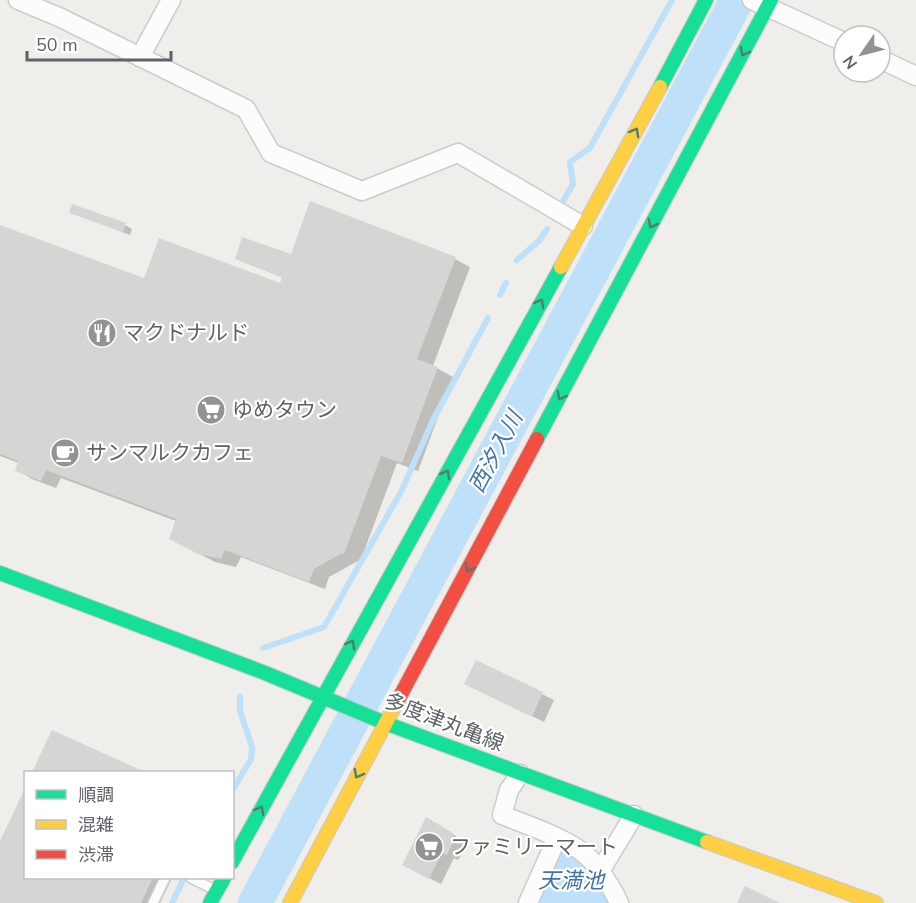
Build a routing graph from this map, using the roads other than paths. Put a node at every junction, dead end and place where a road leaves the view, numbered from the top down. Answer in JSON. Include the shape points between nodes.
{"nodes":[{"id":1,"x":18,"y":0,"type":"edge"},
{"id":2,"x":171,"y":0,"type":"edge"},
{"id":3,"x":706,"y":0,"type":"edge"},
{"id":4,"x":764,"y":2,"type":"edge"},
{"id":5,"x":832,"y":36,"type":"edge"},
{"id":6,"x":140,"y":57,"type":"junction"},
{"id":7,"x":892,"y":65,"type":"edge"},
{"id":8,"x":916,"y":76,"type":"edge"},
{"id":9,"x":583,"y":226,"type":"junction"},
{"id":10,"x":0,"y":573,"type":"edge"},
{"id":11,"x":323,"y":695,"type":"junction"},
{"id":12,"x":386,"y":723,"type":"junction"},
{"id":13,"x":520,"y":774,"type":"junction"},
{"id":14,"x":634,"y":815,"type":"junction"},
{"id":15,"x":557,"y":838,"type":"junction"},
{"id":16,"x":234,"y":858,"type":"edge"},
{"id":17,"x":599,"y":873,"type":"junction"},
{"id":18,"x":165,"y":879,"type":"edge"},
{"id":19,"x":193,"y":879,"type":"edge"},
{"id":20,"x":223,"y":879,"type":"edge"},
{"id":21,"x":213,"y":897,"type":"edge"},
{"id":22,"x":153,"y":903,"type":"edge"},
{"id":23,"x":290,"y":903,"type":"edge"},
{"id":24,"x":528,"y":903,"type":"edge"},
{"id":25,"x":619,"y":903,"type":"edge"},
{"id":26,"x":876,"y":903,"type":"edge"}],
"edges":[{"from":1,"to":6,"type":"street"},
{"from":2,"to":6,"type":"street"},
{"from":9,"to":3,"type":"street","one_way":true},
{"from":4,"to":5,"type":"street"},
{"from":4,"to":12,"type":"street","one_way":true},
{"from":6,"to":9,"type":"street","via":[[246,109],[271,153],[362,191],[458,153]]},
{"from":7,"to":8,"type":"street"},
{"from":11,"to":9,"type":"street","one_way":true},
{"from":10,"to":11,"type":"street","name":"多度津丸亀線"},
{"from":11,"to":12,"type":"street","name":"多度津丸亀線"},
{"from":16,"to":11,"type":"street","one_way":true},
{"from":12,"to":13,"type":"street","name":"多度津丸亀線"},
{"from":12,"to":23,"type":"street","one_way":true},
{"from":13,"to":14,"type":"street","name":"多度津丸亀線"},
{"from":13,"to":15,"type":"street","via":[[509,790],[502,815]]},
{"from":14,"to":17,"type":"street"},
{"from":14,"to":26,"type":"street","name":"多度津丸亀線"},
{"from":15,"to":17,"type":"street","via":[[587,856]]},
{"from":15,"to":24,"type":"street"},
{"from":17,"to":25,"type":"street"},
{"from":18,"to":22,"type":"lane"},
{"from":19,"to":21,"type":"lane"},
{"from":20,"to":21,"type":"street"}]}
